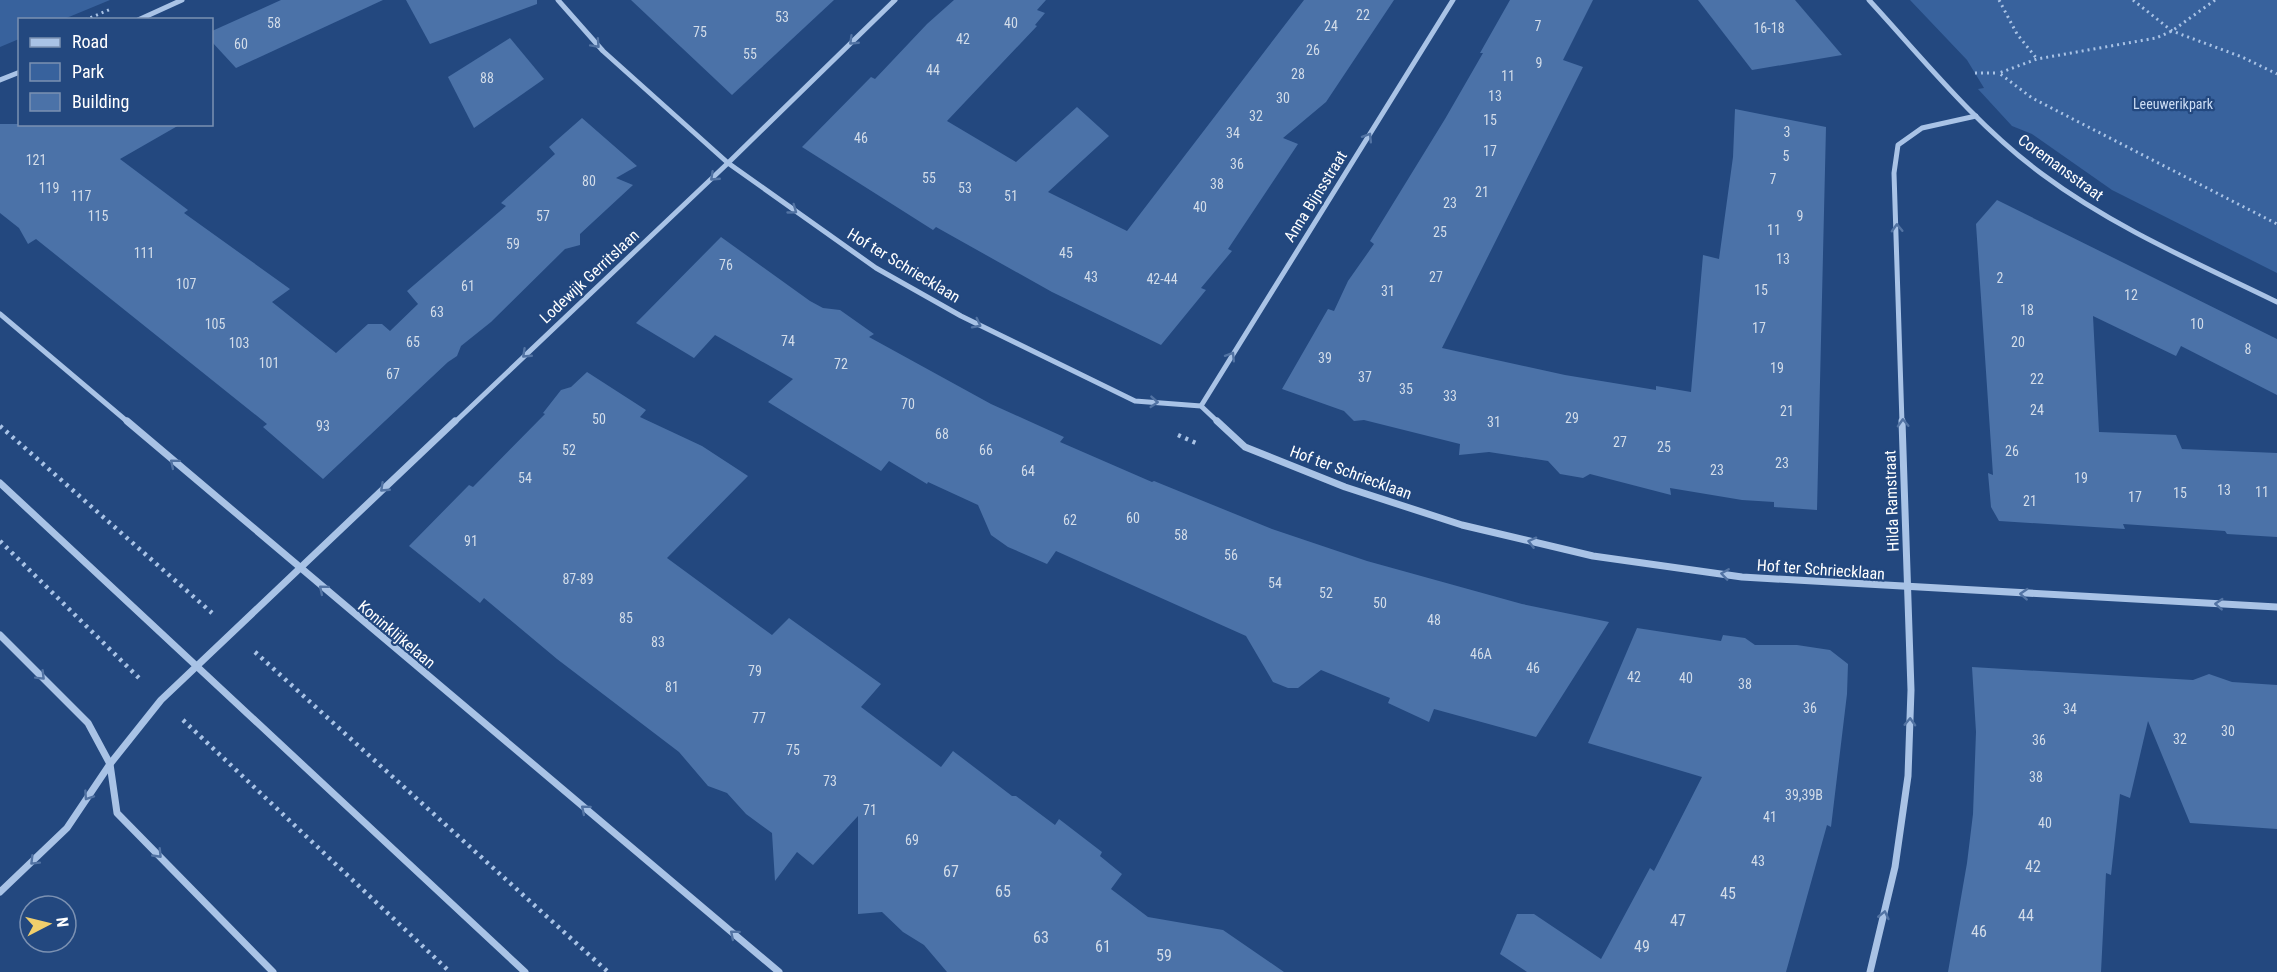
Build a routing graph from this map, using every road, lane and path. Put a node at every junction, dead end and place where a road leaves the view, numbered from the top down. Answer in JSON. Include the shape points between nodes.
{"nodes":[{"id":1,"x":182,"y":0,"type":"edge"},
{"id":2,"x":558,"y":0,"type":"edge"},
{"id":3,"x":895,"y":0,"type":"edge"},
{"id":4,"x":1453,"y":0,"type":"edge"},
{"id":5,"x":1869,"y":0,"type":"edge"},
{"id":6,"x":1999,"y":0,"type":"edge"},
{"id":7,"x":2133,"y":0,"type":"edge"},
{"id":8,"x":2215,"y":0,"type":"edge"},
{"id":9,"x":112,"y":8,"type":"dead end"},
{"id":10,"x":90,"y":18,"type":"edge"},
{"id":11,"x":142,"y":18,"type":"edge"},
{"id":12,"x":2172,"y":30,"type":"junction"},
{"id":13,"x":2037,"y":59,"type":"junction"},
{"id":14,"x":18,"y":73,"type":"edge"},
{"id":15,"x":1979,"y":73,"type":"dead end"},
{"id":16,"x":1999,"y":73,"type":"junction"},
{"id":17,"x":2277,"y":74,"type":"edge"},
{"id":18,"x":0,"y":80,"type":"edge"},
{"id":19,"x":1976,"y":116,"type":"junction"},
{"id":20,"x":728,"y":163,"type":"junction"},
{"id":21,"x":2277,"y":224,"type":"edge"},
{"id":22,"x":2277,"y":302,"type":"edge"},
{"id":23,"x":0,"y":314,"type":"edge"},
{"id":24,"x":1201,"y":406,"type":"junction"},
{"id":25,"x":0,"y":426,"type":"edge"},
{"id":26,"x":0,"y":483,"type":"edge"},
{"id":27,"x":0,"y":541,"type":"edge"},
{"id":28,"x":299,"y":569,"type":"junction"},
{"id":29,"x":1907,"y":588,"type":"junction"},
{"id":30,"x":2277,"y":607,"type":"edge"},
{"id":31,"x":233,"y":631,"type":"junction"},
{"id":32,"x":0,"y":635,"type":"edge"},
{"id":33,"x":196,"y":666,"type":"junction"},
{"id":34,"x":161,"y":700,"type":"junction"},
{"id":35,"x":110,"y":764,"type":"junction"},
{"id":36,"x":0,"y":892,"type":"edge"},
{"id":37,"x":273,"y":972,"type":"edge"},
{"id":38,"x":450,"y":972,"type":"edge"},
{"id":39,"x":525,"y":972,"type":"edge"},
{"id":40,"x":608,"y":972,"type":"edge"},
{"id":41,"x":779,"y":972,"type":"edge"},
{"id":42,"x":1870,"y":972,"type":"edge"}],
"edges":[{"from":1,"to":11,"type":"street"},
{"from":2,"to":20,"type":"street","name":"Hof ter Schriecklaan","one_way":true,"via":[[603,51]]},
{"from":3,"to":20,"type":"street","name":"Lodewijk Gerritslaan","one_way":true},
{"from":24,"to":4,"type":"street","name":"Anna Bijnsstraat","one_way":true},
{"from":5,"to":19,"type":"street","name":"Coremansstraat"},
{"from":6,"to":13,"type":"path","via":[[2017,34]]},
{"from":7,"to":12,"type":"path"},
{"from":8,"to":12,"type":"path"},
{"from":9,"to":10,"type":"path"},
{"from":12,"to":13,"type":"path","via":[[2135,43]]},
{"from":12,"to":17,"type":"path"},
{"from":13,"to":16,"type":"path"},
{"from":14,"to":18,"type":"street"},
{"from":15,"to":16,"type":"path"},
{"from":16,"to":21,"type":"path","via":[[2032,98]]},
{"from":19,"to":22,"type":"street","name":"Coremansstraat","via":[[2040,173],[2105,216]]},
{"from":29,"to":19,"type":"street","name":"Hilda Ramstraat","one_way":true,"via":[[1894,173],[1898,145],[1922,128]]},
{"from":20,"to":24,"type":"street","name":"Hof ter Schriecklaan","one_way":true,"via":[[876,268],[971,321],[1135,401]]},
{"from":20,"to":28,"type":"street","name":"Lodewijk Gerritslaan","one_way":true},
{"from":28,"to":23,"type":"street","name":"Koninklijkelaan","one_way":true},
{"from":29,"to":24,"type":"street","name":"Hof ter Schriecklaan","one_way":true,"via":[[1742,577],[1604,558],[1462,525],[1344,487],[1245,447]]},
{"from":25,"to":31,"type":"path"},
{"from":26,"to":33,"type":"street"},
{"from":27,"to":34,"type":"path"},
{"from":28,"to":31,"type":"street","name":"Lodewijk Gerritslaan"},
{"from":41,"to":28,"type":"street","name":"Koninklijkelaan","one_way":true},
{"from":30,"to":29,"type":"street","name":"Hof ter Schriecklaan","one_way":true},
{"from":42,"to":29,"type":"street","name":"Hilda Ramstraat","one_way":true,"via":[[1895,867],[1908,776],[1911,690]]},
{"from":31,"to":33,"type":"street","name":"Lodewijk Gerritslaan"},
{"from":31,"to":40,"type":"path"},
{"from":32,"to":35,"type":"street","one_way":true,"via":[[88,723]]},
{"from":33,"to":34,"type":"street","name":"Lodewijk Gerritslaan"},
{"from":33,"to":39,"type":"street"},
{"from":34,"to":35,"type":"street","name":"Lodewijk Gerritslaan"},
{"from":34,"to":38,"type":"path"},
{"from":35,"to":36,"type":"street","name":"Lodewijk Gerritslaan","one_way":true,"via":[[67,828]]},
{"from":35,"to":37,"type":"street","one_way":true,"via":[[117,813]]}]}
